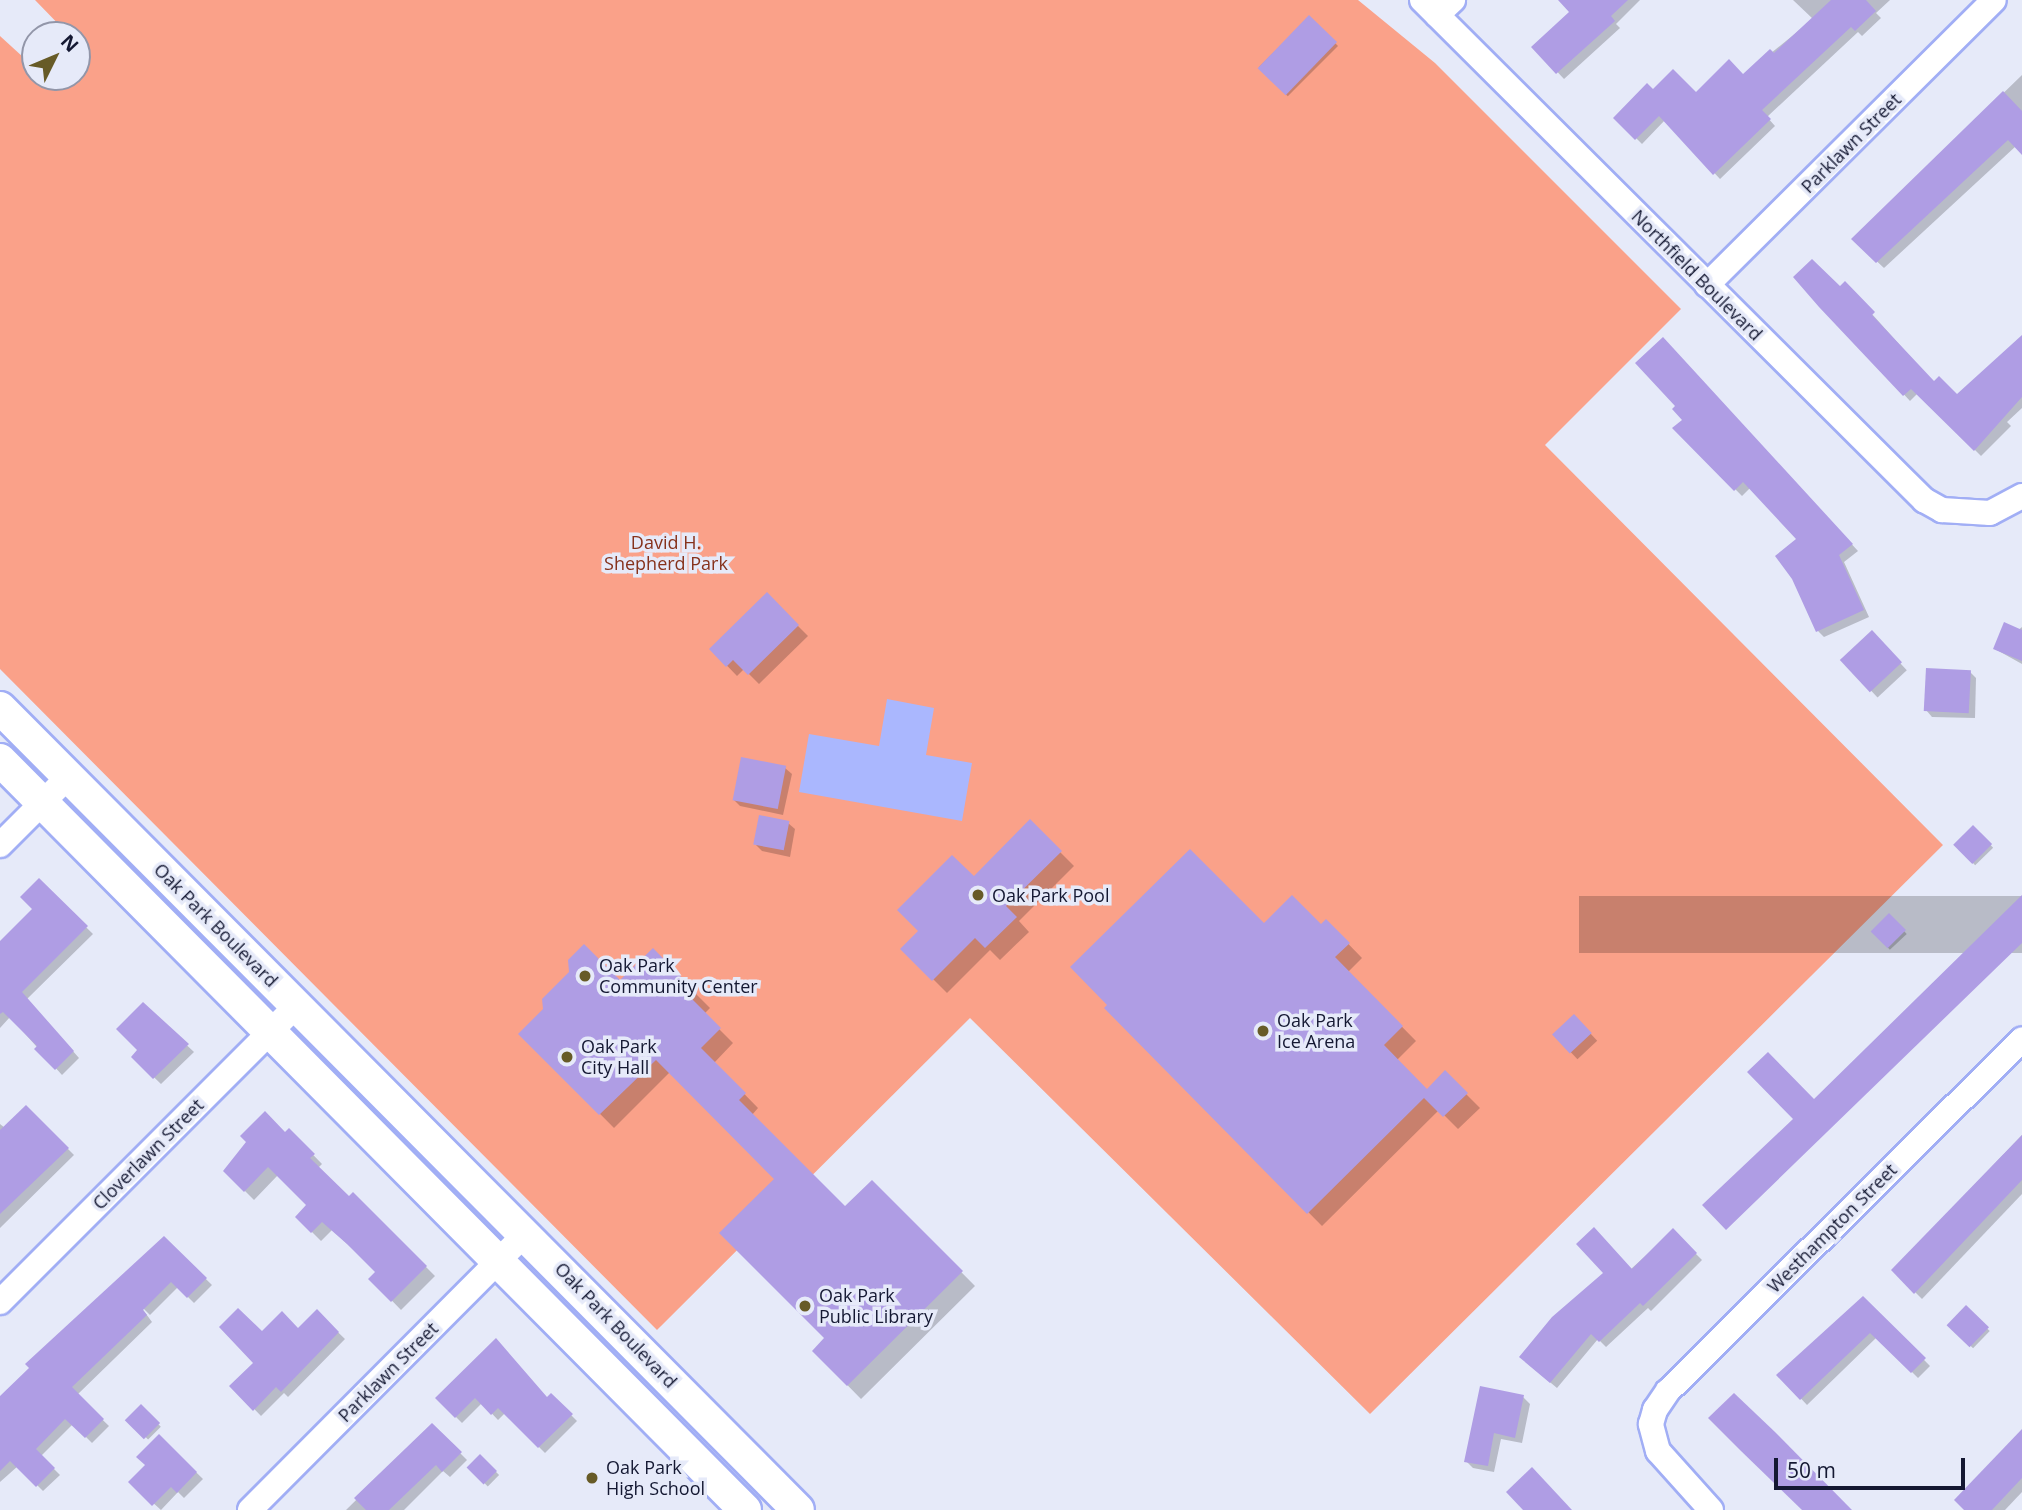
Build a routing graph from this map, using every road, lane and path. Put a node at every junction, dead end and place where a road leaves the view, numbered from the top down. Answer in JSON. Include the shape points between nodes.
{"nodes":[{"id":1,"x":1994,"y":0,"type":"edge"},
{"id":2,"x":1437,"y":5,"type":"edge"},
{"id":3,"x":1707,"y":285,"type":"junction"},
{"id":4,"x":2022,"y":496,"type":"edge"},
{"id":5,"x":0,"y":708,"type":"edge"},
{"id":6,"x":0,"y":760,"type":"edge"},
{"id":7,"x":68,"y":776,"type":"junction"},
{"id":8,"x":42,"y":803,"type":"junction"},
{"id":9,"x":0,"y":845,"type":"edge"},
{"id":10,"x":296,"y":1006,"type":"junction"},
{"id":11,"x":270,"y":1032,"type":"junction"},
{"id":12,"x":2022,"y":1039,"type":"edge"},
{"id":13,"x":434,"y":1140,"type":"junction"},
{"id":14,"x":406,"y":1169,"type":"junction"},
{"id":15,"x":525,"y":1234,"type":"junction"},
{"id":16,"x":498,"y":1262,"type":"junction"},
{"id":17,"x":0,"y":1302,"type":"edge"},
{"id":18,"x":250,"y":1510,"type":"edge"},
{"id":19,"x":745,"y":1510,"type":"edge"},
{"id":20,"x":797,"y":1510,"type":"edge"},
{"id":21,"x":1711,"y":1510,"type":"edge"}],
"edges":[{"from":1,"to":3,"type":"street","name":"Parklawn Street"},
{"from":2,"to":3,"type":"street","name":"Northfield Boulevard"},
{"from":3,"to":4,"type":"street","name":"Northfield Boulevard","via":[[1924,500],[1942,510],[1990,513]]},
{"from":5,"to":7,"type":"street","name":"Oak Park Boulevard"},
{"from":6,"to":8,"type":"street"},
{"from":7,"to":8,"type":"street"},
{"from":7,"to":10,"type":"street","name":"Oak Park Boulevard"},
{"from":8,"to":9,"type":"street"},
{"from":8,"to":11,"type":"street"},
{"from":10,"to":11,"type":"street","name":"Cloverlawn Street"},
{"from":10,"to":13,"type":"street","name":"Oak Park Boulevard"},
{"from":11,"to":14,"type":"street"},
{"from":11,"to":17,"type":"street","name":"Cloverlawn Street"},
{"from":12,"to":21,"type":"street","name":"Westhampton Street","via":[[1668,1391],[1651,1424],[1658,1451]]},
{"from":13,"to":14,"type":"street"},
{"from":13,"to":15,"type":"street","name":"Oak Park Boulevard"},
{"from":14,"to":16,"type":"street"},
{"from":15,"to":16,"type":"street","name":"Parklawn Street"},
{"from":15,"to":20,"type":"street","name":"Oak Park Boulevard"},
{"from":16,"to":18,"type":"street","name":"Parklawn Street"},
{"from":16,"to":19,"type":"street"}]}
